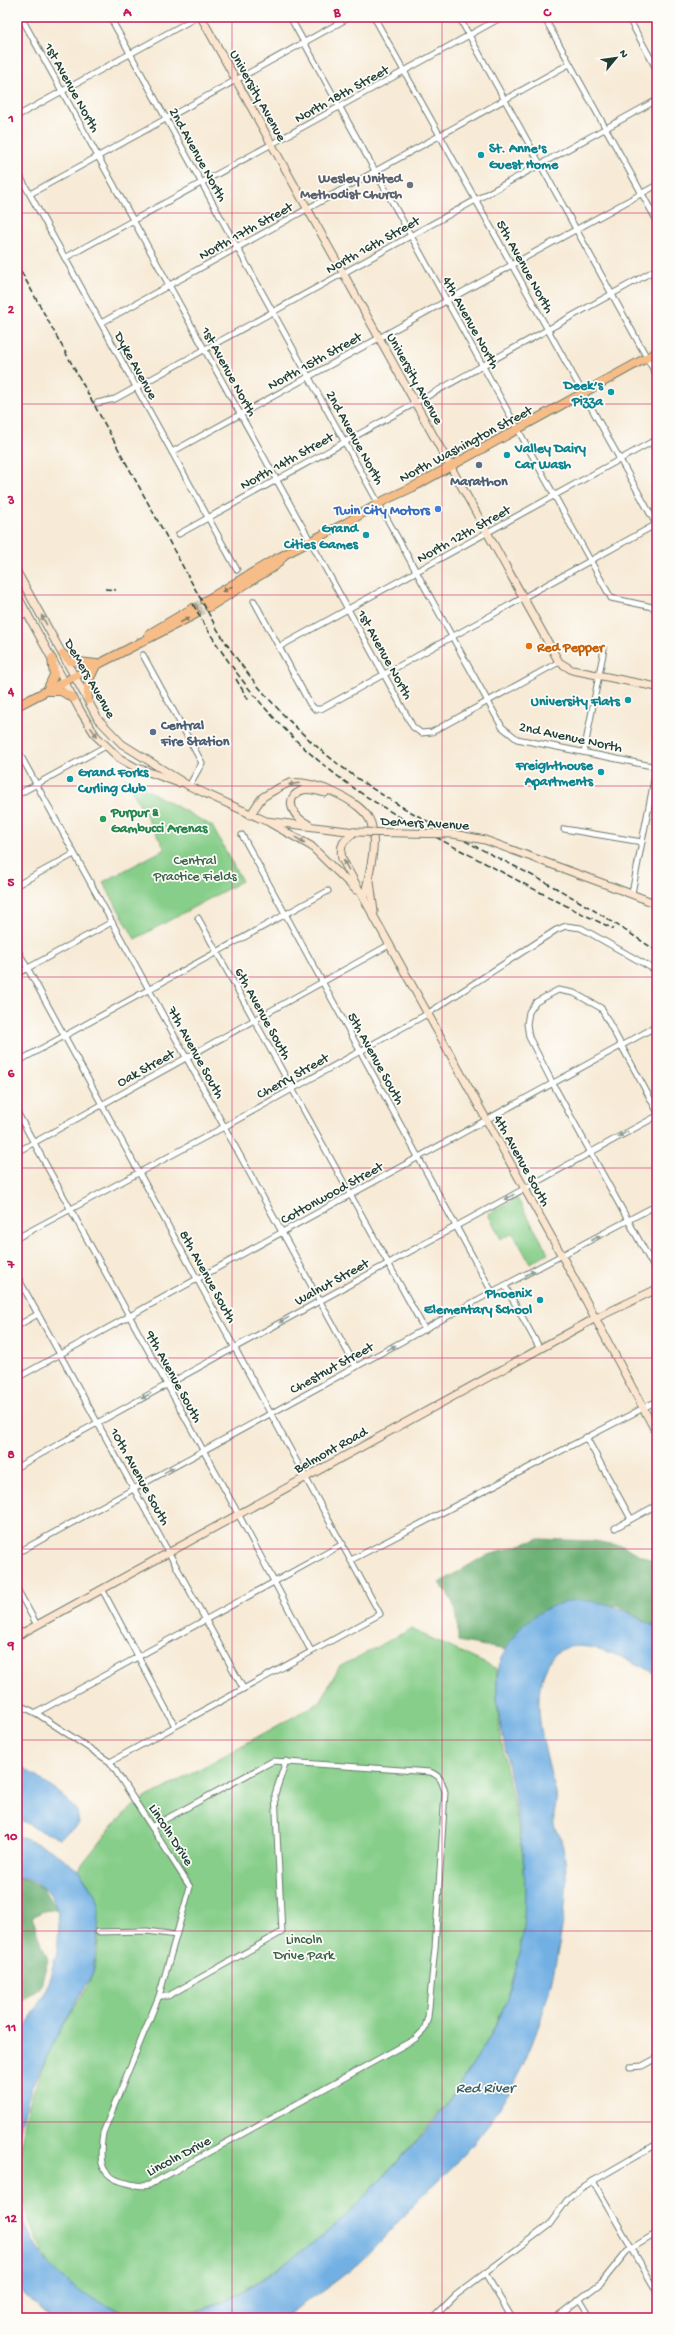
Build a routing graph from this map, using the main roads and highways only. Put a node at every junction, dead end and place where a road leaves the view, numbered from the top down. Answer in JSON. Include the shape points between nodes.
{"nodes":[{"id":1,"x":657,"y":352,"type":"edge"},
{"id":2,"x":207,"y":604,"type":"tunnel mouth"},
{"id":3,"x":194,"y":611,"type":"tunnel mouth"},
{"id":4,"x":63,"y":654,"type":"road end"},
{"id":5,"x":52,"y":659,"type":"road end"},
{"id":6,"x":97,"y":664,"type":"junction"},
{"id":7,"x":46,"y":691,"type":"junction"},
{"id":8,"x":73,"y":698,"type":"road end"},
{"id":9,"x":88,"y":700,"type":"road end"},
{"id":10,"x":17,"y":706,"type":"edge"}],
"edges":[{"from":1,"to":2,"type":"main road","name":"North Washington Street","via":[[285,555]]},
{"from":3,"to":6,"type":"main road"},
{"from":4,"to":6,"type":"main road","via":[[70,661]]},
{"from":5,"to":7,"type":"main road","via":[[53,680]]},
{"from":6,"to":7,"type":"main road"},
{"from":6,"to":9,"type":"main road","via":[[88,682]]},
{"from":7,"to":8,"type":"main road","via":[[61,691]]},
{"from":7,"to":10,"type":"main road"}]}
